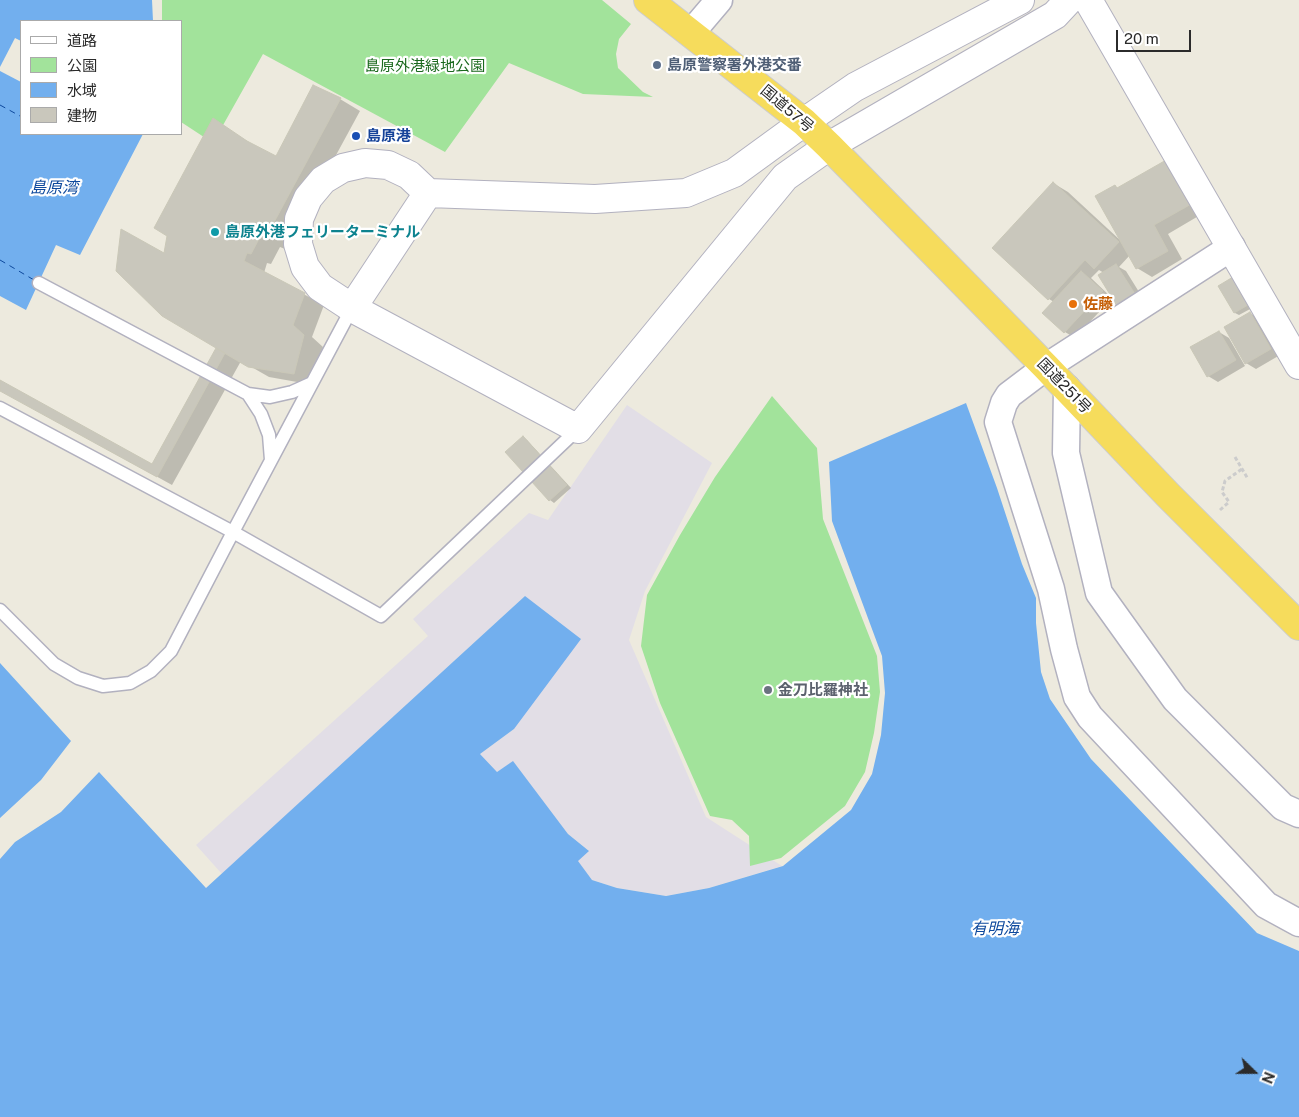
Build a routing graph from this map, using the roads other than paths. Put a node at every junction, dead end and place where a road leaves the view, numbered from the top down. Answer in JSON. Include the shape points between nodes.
{"nodes":[{"id":1,"x":648,"y":0,"type":"edge"},
{"id":2,"x":719,"y":0,"type":"edge"},
{"id":3,"x":1020,"y":0,"type":"edge"},
{"id":4,"x":1069,"y":0,"type":"edge"},
{"id":5,"x":1088,"y":0,"type":"edge"},
{"id":6,"x":691,"y":33,"type":"junction"},
{"id":7,"x":804,"y":122,"type":"junction"},
{"id":8,"x":829,"y":146,"type":"junction"},
{"id":9,"x":428,"y":193,"type":"junction"},
{"id":10,"x":1232,"y":247,"type":"junction"},
{"id":11,"x":39,"y":282,"type":"dead end"},
{"id":12,"x":352,"y":308,"type":"junction"},
{"id":13,"x":1299,"y":365,"type":"edge"},
{"id":14,"x":1046,"y":367,"type":"junction"},
{"id":15,"x":312,"y":383,"type":"junction"},
{"id":16,"x":1067,"y":388,"type":"junction"},
{"id":17,"x":248,"y":394,"type":"junction"},
{"id":18,"x":0,"y":408,"type":"edge"},
{"id":19,"x":578,"y":429,"type":"junction"},
{"id":20,"x":271,"y":460,"type":"junction"},
{"id":21,"x":233,"y":532,"type":"junction"},
{"id":22,"x":0,"y":610,"type":"edge"},
{"id":23,"x":1299,"y":626,"type":"edge"},
{"id":24,"x":1299,"y":814,"type":"edge"},
{"id":25,"x":1299,"y":922,"type":"edge"}],
"edges":[{"from":1,"to":6,"type":"highway","name":"国道57号"},
{"from":2,"to":6,"type":"street"},
{"from":3,"to":7,"type":"street","via":[[855,87]]},
{"from":4,"to":8,"type":"street","via":[[1055,15]]},
{"from":5,"to":10,"type":"street"},
{"from":6,"to":7,"type":"highway","name":"国道57号"},
{"from":7,"to":8,"type":"highway","name":"国道57号"},
{"from":7,"to":9,"type":"street","via":[[734,174],[686,193],[595,199]]},
{"from":8,"to":14,"type":"highway","name":"国道251号"},
{"from":8,"to":19,"type":"street","via":[[785,177]]},
{"from":9,"to":12,"type":"street"},
{"from":9,"to":12,"type":"street","via":[[409,175],[388,165],[365,163],[343,168],[323,180],[308,198],[299,219],[298,244],[305,267],[320,287]]},
{"from":10,"to":13,"type":"street"},
{"from":10,"to":14,"type":"street"},
{"from":11,"to":17,"type":"lane"},
{"from":12,"to":15,"type":"lane"},
{"from":12,"to":19,"type":"street"},
{"from":14,"to":16,"type":"highway","name":"国道251号"},
{"from":14,"to":25,"type":"street","via":[[1009,395],[998,422],[1052,588],[1077,697],[1090,717],[1266,905]]},
{"from":15,"to":17,"type":"lane","via":[[270,397]]},
{"from":15,"to":20,"type":"lane"},
{"from":16,"to":23,"type":"highway","name":"国道251号"},
{"from":16,"to":24,"type":"street","via":[[1066,453],[1099,593],[1175,699],[1282,807]]},
{"from":17,"to":20,"type":"lane","via":[[269,435]]},
{"from":18,"to":21,"type":"lane"},
{"from":19,"to":21,"type":"lane","via":[[381,616]]},
{"from":20,"to":21,"type":"lane"},
{"from":21,"to":22,"type":"lane","via":[[171,651],[152,671],[130,683],[103,686],[78,678],[54,664]]}]}
